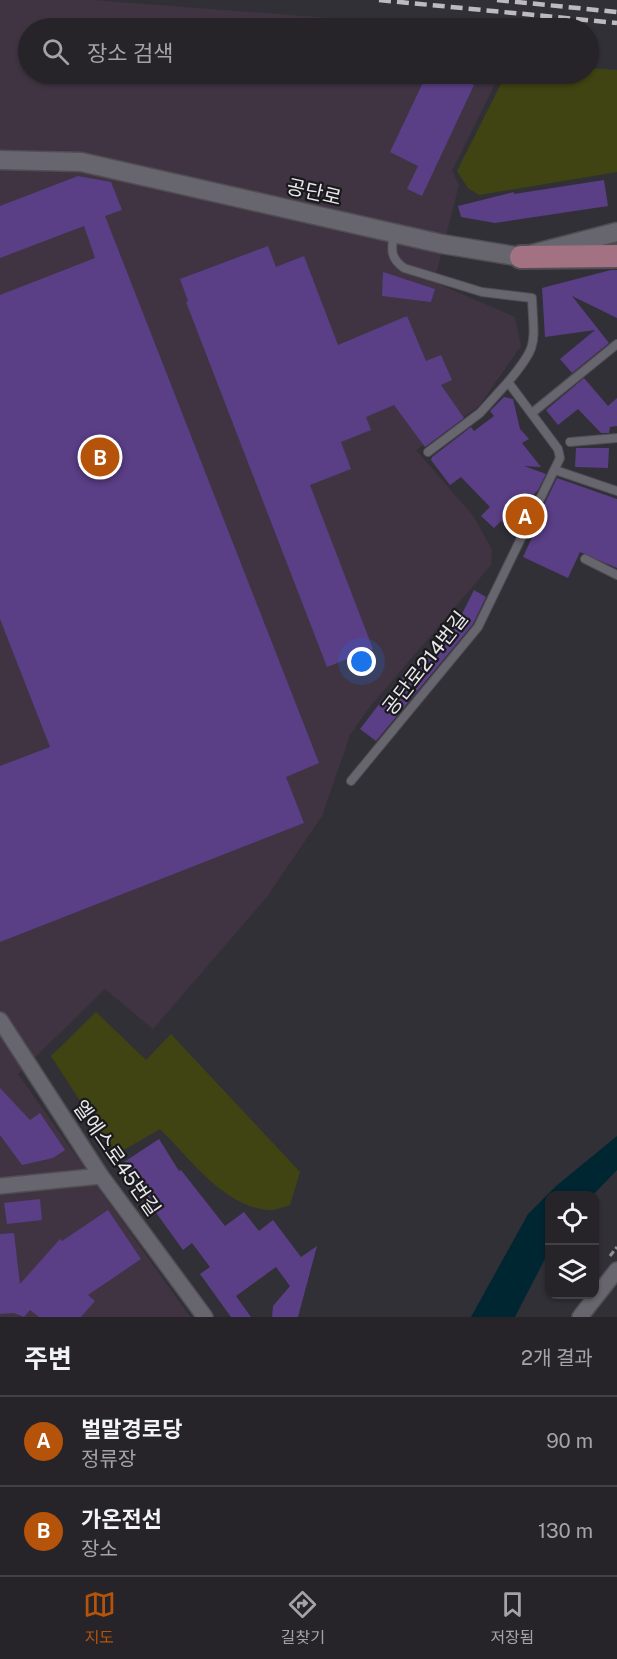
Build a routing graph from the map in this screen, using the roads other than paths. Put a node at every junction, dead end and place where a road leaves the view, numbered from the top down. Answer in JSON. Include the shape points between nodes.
{"nodes":[{"id":1,"x":0,"y":160,"type":"edge"},
{"id":2,"x":617,"y":232,"type":"edge"},
{"id":3,"x":394,"y":233,"type":"junction"},
{"id":4,"x":617,"y":256,"type":"edge"},
{"id":5,"x":521,"y":257,"type":"junction"},
{"id":6,"x":617,"y":344,"type":"edge"},
{"id":7,"x":508,"y":382,"type":"junction"},
{"id":8,"x":532,"y":413,"type":"junction"},
{"id":9,"x":617,"y":438,"type":"edge"},
{"id":10,"x":570,"y":442,"type":"dead end"},
{"id":11,"x":428,"y":452,"type":"dead end"},
{"id":12,"x":555,"y":470,"type":"junction"},
{"id":13,"x":617,"y":491,"type":"edge"},
{"id":14,"x":585,"y":559,"type":"dead end"},
{"id":15,"x":617,"y":575,"type":"edge"},
{"id":16,"x":351,"y":781,"type":"dead end"},
{"id":17,"x":0,"y":1020,"type":"edge"},
{"id":18,"x":101,"y":1176,"type":"junction"},
{"id":19,"x":0,"y":1186,"type":"edge"},
{"id":20,"x":617,"y":1270,"type":"edge"},
{"id":21,"x":205,"y":1317,"type":"edge"},
{"id":22,"x":580,"y":1317,"type":"edge"}],
"edges":[{"from":1,"to":3,"type":"street","name":"공단로","via":[[81,162]]},
{"from":2,"to":5,"type":"street","name":"공단로"},
{"from":3,"to":5,"type":"street","name":"공단로"},
{"from":3,"to":7,"type":"lane","via":[[391,251],[404,268],[482,292],[532,298],[534,344]]},
{"from":4,"to":5,"type":"main road"},
{"from":6,"to":8,"type":"lane"},
{"from":7,"to":8,"type":"lane","name":"공단로214번길"},
{"from":7,"to":11,"type":"lane","via":[[480,413]]},
{"from":8,"to":12,"type":"lane","name":"공단로214번길","via":[[558,449],[560,458]]},
{"from":9,"to":10,"type":"lane"},
{"from":12,"to":13,"type":"lane"},
{"from":12,"to":16,"type":"lane","name":"공단로214번길","via":[[478,627]]},
{"from":14,"to":15,"type":"lane"},
{"from":17,"to":18,"type":"street","name":"엘에스로45번길"},
{"from":18,"to":19,"type":"street"},
{"from":18,"to":21,"type":"street","name":"엘에스로45번길"},
{"from":20,"to":22,"type":"street"}]}
